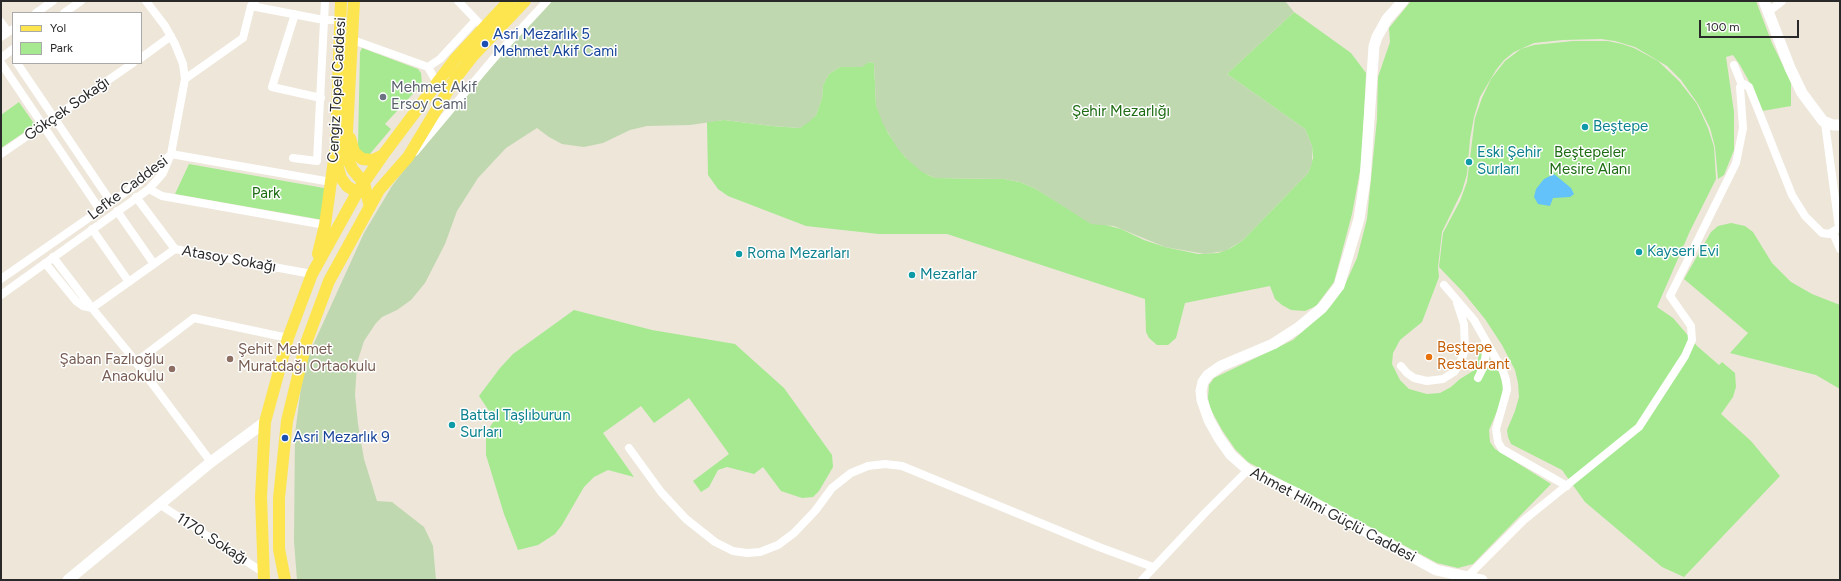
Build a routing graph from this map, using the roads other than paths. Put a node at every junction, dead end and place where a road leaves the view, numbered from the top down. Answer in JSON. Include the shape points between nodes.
{"nodes":[{"id":1,"x":53,"y":1,"type":"edge"},
{"id":2,"x":81,"y":1,"type":"edge"},
{"id":3,"x":146,"y":1,"type":"edge"},
{"id":4,"x":325,"y":1,"type":"edge"},
{"id":5,"x":341,"y":1,"type":"edge"},
{"id":6,"x":354,"y":1,"type":"edge"},
{"id":7,"x":458,"y":1,"type":"edge"},
{"id":8,"x":509,"y":1,"type":"edge"},
{"id":9,"x":525,"y":1,"type":"edge"},
{"id":10,"x":547,"y":1,"type":"edge"},
{"id":11,"x":1403,"y":1,"type":"edge"},
{"id":12,"x":1764,"y":1,"type":"edge"},
{"id":13,"x":1782,"y":1,"type":"edge"},
{"id":14,"x":253,"y":4,"type":"edge"},
{"id":15,"x":37,"y":12,"type":"edge"},
{"id":16,"x":65,"y":12,"type":"edge"},
{"id":17,"x":1768,"y":12,"type":"junction"},
{"id":18,"x":294,"y":14,"type":"junction"},
{"id":19,"x":324,"y":20,"type":"junction"},
{"id":20,"x":341,"y":20,"type":"junction"},
{"id":21,"x":1,"y":22,"type":"edge"},
{"id":22,"x":480,"y":24,"type":"junction"},
{"id":23,"x":7,"y":33,"type":"edge"},
{"id":24,"x":172,"y":36,"type":"junction"},
{"id":25,"x":353,"y":40,"type":"junction"},
{"id":26,"x":12,"y":53,"type":"edge"},
{"id":27,"x":142,"y":57,"type":"edge"},
{"id":28,"x":1,"y":58,"type":"edge"},
{"id":29,"x":1,"y":63,"type":"edge"},
{"id":30,"x":18,"y":64,"type":"edge"},
{"id":31,"x":132,"y":64,"type":"edge"},
{"id":32,"x":1734,"y":65,"type":"dead end"},
{"id":33,"x":428,"y":67,"type":"junction"},
{"id":34,"x":184,"y":79,"type":"junction"},
{"id":35,"x":437,"y":83,"type":"junction"},
{"id":36,"x":1742,"y":85,"type":"junction"},
{"id":37,"x":321,"y":98,"type":"junction"},
{"id":38,"x":54,"y":118,"type":"junction"},
{"id":39,"x":1826,"y":123,"type":"junction"},
{"id":40,"x":43,"y":125,"type":"junction"},
{"id":41,"x":1840,"y":125,"type":"edge"},
{"id":42,"x":348,"y":130,"type":"junction"},
{"id":43,"x":336,"y":145,"type":"junction"},
{"id":44,"x":1,"y":154,"type":"edge"},
{"id":45,"x":171,"y":154,"type":"junction"},
{"id":46,"x":383,"y":155,"type":"junction"},
{"id":47,"x":408,"y":157,"type":"junction"},
{"id":48,"x":293,"y":158,"type":"dead end"},
{"id":49,"x":330,"y":182,"type":"junction"},
{"id":50,"x":149,"y":189,"type":"junction"},
{"id":51,"x":363,"y":189,"type":"junction"},
{"id":52,"x":380,"y":190,"type":"junction"},
{"id":53,"x":136,"y":198,"type":"junction"},
{"id":54,"x":111,"y":202,"type":"junction"},
{"id":55,"x":370,"y":207,"type":"junction"},
{"id":56,"x":100,"y":210,"type":"junction"},
{"id":57,"x":117,"y":211,"type":"junction"},
{"id":58,"x":325,"y":225,"type":"junction"},
{"id":59,"x":92,"y":229,"type":"junction"},
{"id":60,"x":1833,"y":233,"type":"junction"},
{"id":61,"x":175,"y":249,"type":"junction"},
{"id":62,"x":1840,"y":249,"type":"edge"},
{"id":63,"x":54,"y":257,"type":"junction"},
{"id":64,"x":45,"y":263,"type":"junction"},
{"id":65,"x":154,"y":264,"type":"junction"},
{"id":66,"x":312,"y":274,"type":"junction"},
{"id":67,"x":2,"y":277,"type":"edge"},
{"id":68,"x":129,"y":282,"type":"junction"},
{"id":69,"x":1444,"y":285,"type":"dead end"},
{"id":70,"x":10,"y":288,"type":"junction"},
{"id":71,"x":1,"y":294,"type":"edge"},
{"id":72,"x":1456,"y":299,"type":"junction"},
{"id":73,"x":92,"y":308,"type":"junction"},
{"id":74,"x":288,"y":338,"type":"junction"},
{"id":75,"x":1485,"y":338,"type":"junction"},
{"id":76,"x":136,"y":362,"type":"junction"},
{"id":77,"x":1401,"y":366,"type":"dead end"},
{"id":78,"x":1478,"y":378,"type":"dead end"},
{"id":79,"x":265,"y":422,"type":"junction"},
{"id":80,"x":629,"y":448,"type":"dead end"},
{"id":81,"x":211,"y":462,"type":"junction"},
{"id":82,"x":1248,"y":470,"type":"junction"},
{"id":83,"x":1567,"y":486,"type":"junction"},
{"id":84,"x":160,"y":504,"type":"junction"},
{"id":85,"x":91,"y":559,"type":"junction"},
{"id":86,"x":1153,"y":567,"type":"junction"},
{"id":87,"x":1468,"y":576,"type":"junction"},
{"id":88,"x":264,"y":577,"type":"edge"},
{"id":89,"x":68,"y":580,"type":"edge"},
{"id":90,"x":76,"y":580,"type":"edge"},
{"id":91,"x":285,"y":580,"type":"edge"},
{"id":92,"x":1142,"y":580,"type":"edge"},
{"id":93,"x":1482,"y":580,"type":"edge"}],
"edges":[{"from":1,"to":15,"type":"street"},
{"from":2,"to":16,"type":"street"},
{"from":3,"to":24,"type":"street"},
{"from":4,"to":19,"type":"street"},
{"from":5,"to":20,"type":"main road","name":"Cengiz Topel Caddesi"},
{"from":6,"to":25,"type":"main road","name":"Cengiz Topel Caddesi"},
{"from":7,"to":22,"type":"street"},
{"from":8,"to":22,"type":"main road"},
{"from":9,"to":47,"type":"main road","via":[[459,74]]},
{"from":10,"to":47,"type":"street","via":[[469,88],[420,148]]},
{"from":11,"to":82,"type":"street","name":"Ahmet Hilmi Güçlü Caddesi","via":[[1387,19],[1374,46],[1365,180],[1359,219],[1339,286],[1322,308],[1298,328],[1273,344],[1221,366],[1203,382],[1202,400],[1209,420],[1231,455]]},
{"from":12,"to":17,"type":"street"},
{"from":13,"to":17,"type":"street"},
{"from":14,"to":18,"type":"street"},
{"from":14,"to":34,"type":"street","via":[[243,38]]},
{"from":17,"to":39,"type":"street","via":[[1802,93],[1813,110]]},
{"from":18,"to":19,"type":"street"},
{"from":18,"to":37,"type":"street","via":[[272,87]]},
{"from":19,"to":20,"type":"street"},
{"from":19,"to":37,"type":"street"},
{"from":20,"to":43,"type":"main road","name":"Cengiz Topel Caddesi"},
{"from":21,"to":23,"type":"street"},
{"from":22,"to":33,"type":"street"},
{"from":22,"to":35,"type":"main road"},
{"from":24,"to":27,"type":"street"},
{"from":24,"to":34,"type":"street","via":[[183,64]]},
{"from":25,"to":33,"type":"street"},
{"from":25,"to":42,"type":"main road","name":"Cengiz Topel Caddesi"},
{"from":26,"to":28,"type":"street"},
{"from":29,"to":40,"type":"street"},
{"from":30,"to":38,"type":"street"},
{"from":31,"to":38,"type":"street","name":"Gökçek Sokağı"},
{"from":32,"to":36,"type":"street"},
{"from":33,"to":35,"type":"street"},
{"from":34,"to":45,"type":"street"},
{"from":35,"to":46,"type":"main road"},
{"from":36,"to":60,"type":"street","via":[[1749,87],[1805,216],[1822,233]]},
{"from":36,"to":83,"type":"street","via":[[1739,90],[1743,128],[1736,163],[1670,296],[1688,320],[1692,340],[1685,356],[1639,428]]},
{"from":37,"to":48,"type":"street","via":[[317,161]]},
{"from":38,"to":40,"type":"street","name":"Gökçek Sokağı"},
{"from":38,"to":54,"type":"street"},
{"from":39,"to":41,"type":"street"},
{"from":39,"to":60,"type":"street","via":[[1839,228]]},
{"from":40,"to":44,"type":"street","name":"Gökçek Sokağı"},
{"from":40,"to":56,"type":"street"},
{"from":42,"to":46,"type":"main road","via":[[354,152],[358,156],[367,160]]},
{"from":42,"to":51,"type":"main road","name":"Cengiz Topel Caddesi","via":[[348,160]]},
{"from":43,"to":49,"type":"main road","name":"Cengiz Topel Caddesi"},
{"from":43,"to":51,"type":"main road","via":[[341,178],[347,186]]},
{"from":45,"to":49,"type":"street"},
{"from":45,"to":50,"type":"street","name":"Lefke Caddesi","via":[[163,173]]},
{"from":45,"to":54,"type":"street","name":"Lefke Caddesi","via":[[139,183]]},
{"from":46,"to":51,"type":"main road"},
{"from":47,"to":52,"type":"main road"},
{"from":49,"to":58,"type":"main road","name":"Cengiz Topel Caddesi"},
{"from":50,"to":53,"type":"street","name":"Lefke Caddesi"},
{"from":50,"to":58,"type":"street","via":[[162,196]]},
{"from":51,"to":52,"type":"main road"},
{"from":51,"to":55,"type":"main road"},
{"from":51,"to":66,"type":"main road"},
{"from":52,"to":55,"type":"main road"},
{"from":53,"to":57,"type":"street","name":"Lefke Caddesi"},
{"from":53,"to":61,"type":"street"},
{"from":54,"to":56,"type":"street","name":"Lefke Caddesi"},
{"from":55,"to":91,"type":"main road","via":[[329,281],[306,343],[286,421],[279,498],[279,549]]},
{"from":56,"to":67,"type":"street","name":"Lefke Caddesi"},
{"from":57,"to":59,"type":"street","name":"Lefke Caddesi"},
{"from":57,"to":65,"type":"street"},
{"from":58,"to":66,"type":"main road","name":"Cengiz Topel Caddesi"},
{"from":59,"to":63,"type":"street","name":"Lefke Caddesi"},
{"from":59,"to":68,"type":"street"},
{"from":60,"to":62,"type":"street"},
{"from":61,"to":65,"type":"street","name":"Atasoy Sokağı"},
{"from":61,"to":66,"type":"street","name":"Atasoy Sokağı"},
{"from":63,"to":64,"type":"street","name":"Lefke Caddesi"},
{"from":63,"to":73,"type":"street"},
{"from":64,"to":70,"type":"street","name":"Lefke Caddesi"},
{"from":64,"to":73,"type":"street","via":[[76,301]]},
{"from":65,"to":68,"type":"street","name":"Atasoy Sokağı"},
{"from":66,"to":74,"type":"main road"},
{"from":67,"to":70,"type":"street"},
{"from":68,"to":73,"type":"street","name":"Atasoy Sokağı"},
{"from":69,"to":72,"type":"street"},
{"from":70,"to":71,"type":"street","name":"Lefke Caddesi"},
{"from":72,"to":75,"type":"street"},
{"from":72,"to":77,"type":"street","via":[[1464,324],[1465,350],[1454,372],[1443,379],[1427,381],[1414,378]]},
{"from":73,"to":76,"type":"street"},
{"from":74,"to":76,"type":"street","via":[[194,318]]},
{"from":74,"to":79,"type":"main road"},
{"from":75,"to":78,"type":"street","via":[[1484,366]]},
{"from":75,"to":83,"type":"street","via":[[1506,380],[1507,390],[1496,429],[1498,442],[1502,449]]},
{"from":76,"to":81,"type":"street"},
{"from":79,"to":81,"type":"street"},
{"from":79,"to":88,"type":"main road","via":[[261,497]]},
{"from":80,"to":86,"type":"street","via":[[661,492],[686,519],[715,542],[733,551],[760,552],[778,545],[794,533],[832,488],[851,473],[868,466],[885,464],[909,469],[1099,548]]},
{"from":81,"to":84,"type":"street"},
{"from":82,"to":86,"type":"street"},
{"from":82,"to":87,"type":"street","name":"Ahmet Hilmi Güçlü Caddesi","via":[[1302,496],[1436,570]]},
{"from":83,"to":87,"type":"street","via":[[1524,520]]},
{"from":84,"to":85,"type":"street"},
{"from":84,"to":88,"type":"street","name":"1170. Sokağı"},
{"from":85,"to":89,"type":"street"},
{"from":85,"to":90,"type":"street"},
{"from":86,"to":92,"type":"street"},
{"from":87,"to":93,"type":"street","name":"Ahmet Hilmi Güçlü Caddesi"}]}
